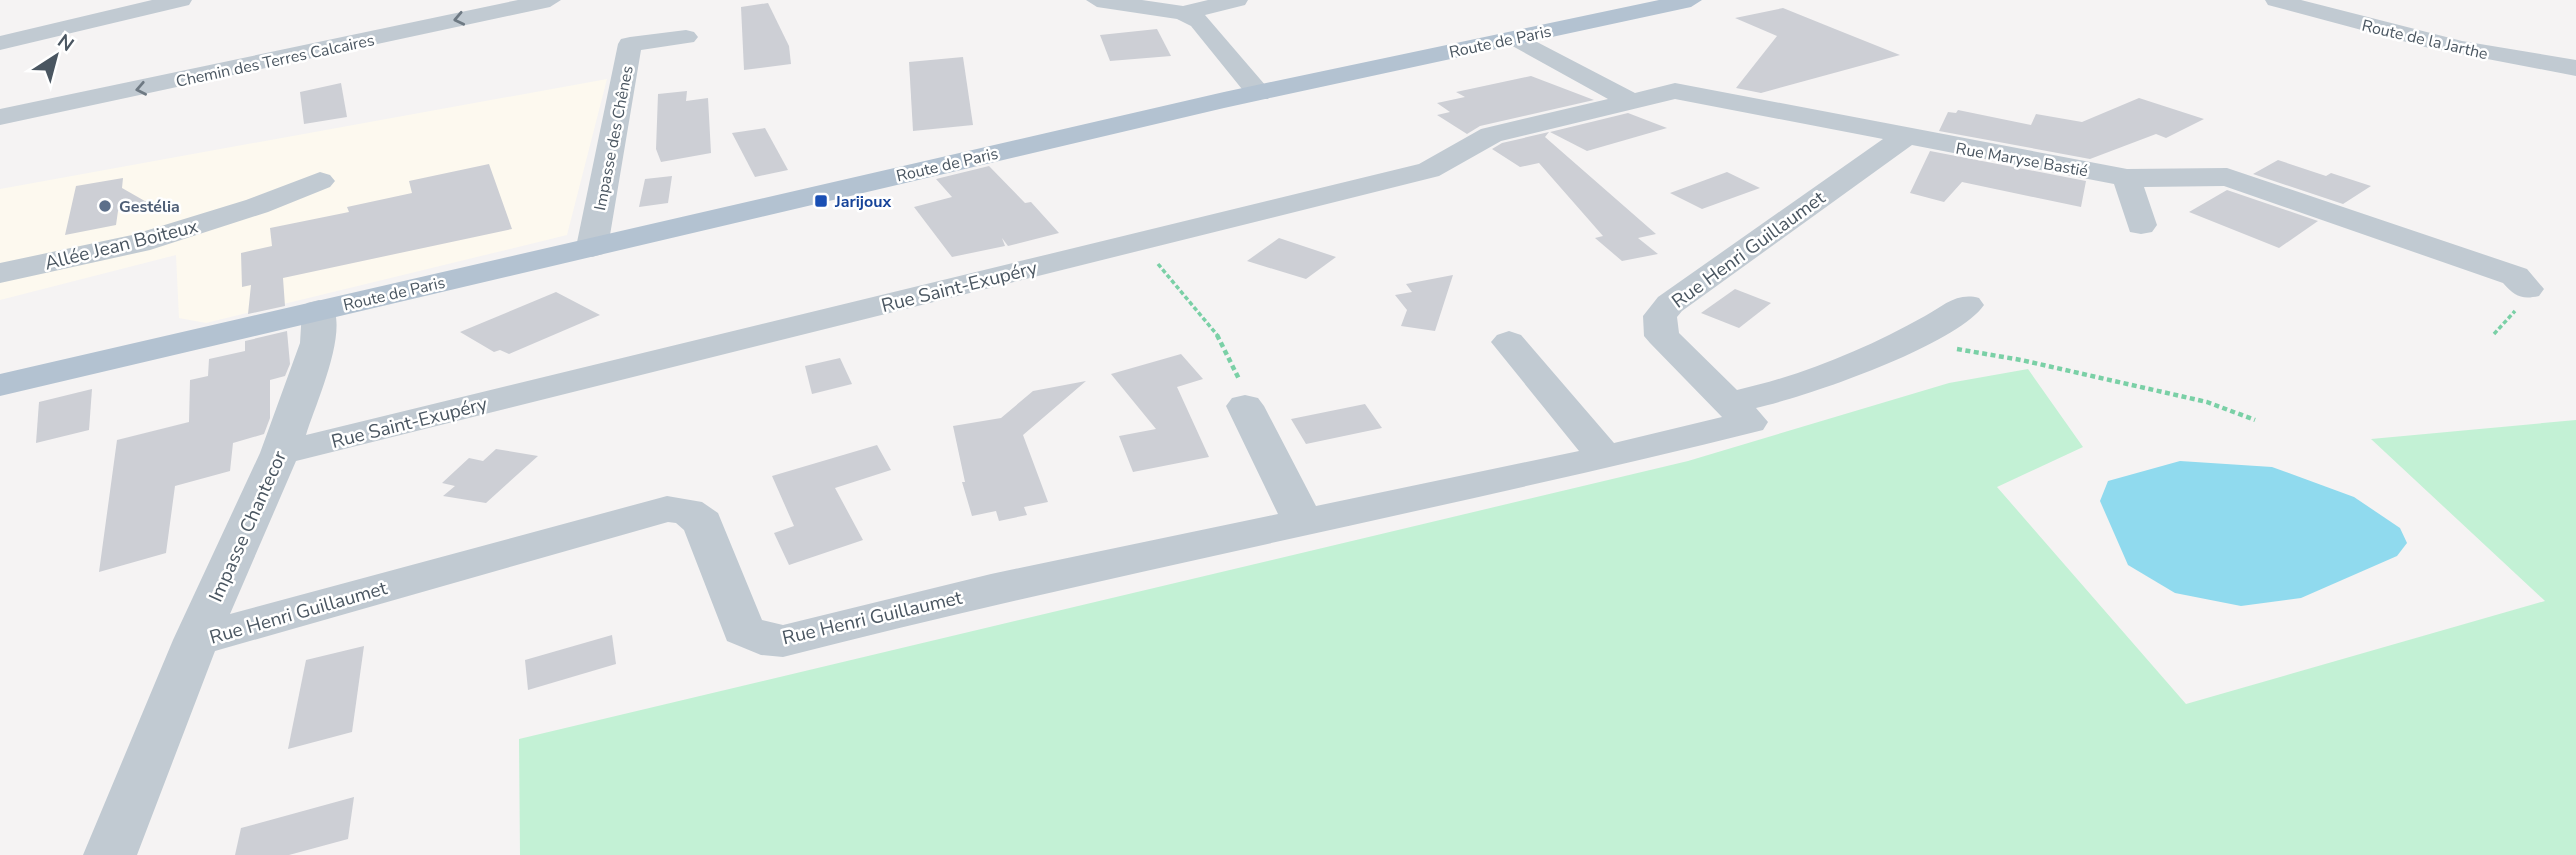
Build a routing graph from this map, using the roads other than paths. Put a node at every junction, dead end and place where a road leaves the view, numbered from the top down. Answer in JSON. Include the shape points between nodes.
{"nodes":[{"id":1,"x":181,"y":0,"type":"edge"},
{"id":2,"x":550,"y":0,"type":"edge"},
{"id":3,"x":1097,"y":0,"type":"edge"},
{"id":4,"x":1237,"y":0,"type":"edge"},
{"id":5,"x":1691,"y":0,"type":"edge"},
{"id":6,"x":2276,"y":0,"type":"edge"},
{"id":7,"x":1183,"y":13,"type":"junction"},
{"id":8,"x":686,"y":37,"type":"dead end"},
{"id":9,"x":1516,"y":38,"type":"junction"},
{"id":10,"x":0,"y":43,"type":"edge"},
{"id":11,"x":2576,"y":68,"type":"edge"},
{"id":12,"x":1259,"y":93,"type":"junction"},
{"id":13,"x":1631,"y":102,"type":"junction"},
{"id":14,"x":0,"y":117,"type":"edge"},
{"id":15,"x":1905,"y":137,"type":"junction"},
{"id":16,"x":2127,"y":178,"type":"junction"},
{"id":17,"x":320,"y":181,"type":"dead end"},
{"id":18,"x":2141,"y":225,"type":"dead end"},
{"id":19,"x":2456,"y":225,"type":"dead end"},
{"id":20,"x":2424,"y":245,"type":"junction"},
{"id":21,"x":592,"y":247,"type":"junction"},
{"id":22,"x":0,"y":273,"type":"edge"},
{"id":23,"x":2527,"y":289,"type":"dead end"},
{"id":24,"x":1967,"y":305,"type":"dead end"},
{"id":25,"x":319,"y":310,"type":"junction"},
{"id":26,"x":1509,"y":342,"type":"dead end"},
{"id":27,"x":0,"y":385,"type":"edge"},
{"id":28,"x":1732,"y":402,"type":"junction"},
{"id":29,"x":1245,"y":406,"type":"road end"},
{"id":30,"x":280,"y":453,"type":"junction"},
{"id":31,"x":1605,"y":457,"type":"junction"},
{"id":32,"x":1304,"y":523,"type":"junction"},
{"id":33,"x":196,"y":640,"type":"junction"},
{"id":34,"x":110,"y":855,"type":"edge"}],
"edges":[{"from":1,"to":10,"type":"street"},
{"from":2,"to":14,"type":"street","name":"Chemin des Terres Calcaires","one_way":true},
{"from":3,"to":7,"type":"street"},
{"from":4,"to":7,"type":"street"},
{"from":5,"to":9,"type":"main road","name":"Route de Paris"},
{"from":6,"to":11,"type":"street","name":"Route de la Jarthe","via":[[2423,40]]},
{"from":7,"to":12,"type":"street","via":[[1199,21]]},
{"from":8,"to":21,"type":"street","name":"Impasse des Chênes","via":[[630,44]]},
{"from":9,"to":12,"type":"main road","name":"Route de Paris"},
{"from":9,"to":13,"type":"street"},
{"from":12,"to":21,"type":"main road","name":"Route de Paris"},
{"from":13,"to":15,"type":"street","name":"Rue Maryse Bastié","via":[[1675,91]]},
{"from":13,"to":30,"type":"street","name":"Rue Saint-Exupéry","via":[[1491,135],[1429,170]]},
{"from":15,"to":16,"type":"street","name":"Rue Maryse Bastié"},
{"from":15,"to":28,"type":"street","name":"Rue Henri Guillaumet","via":[[1670,304],[1660,316],[1662,336]]},
{"from":16,"to":18,"type":"street"},
{"from":16,"to":20,"type":"street","name":"Rue Maryse Bastié","via":[[2227,177]]},
{"from":17,"to":22,"type":"street","name":"Allée Jean Boiteux","via":[[139,243]]},
{"from":19,"to":20,"type":"street"},
{"from":20,"to":23,"type":"street","name":"Rue Maryse Bastié","via":[[2515,276]]},
{"from":21,"to":25,"type":"main road","name":"Route de Paris"},
{"from":24,"to":28,"type":"street","via":[[1929,329],[1780,393]]},
{"from":25,"to":27,"type":"main road","name":"Route de Paris"},
{"from":25,"to":30,"type":"street","name":"Impasse Chantecor","via":[[318,343]]},
{"from":26,"to":31,"type":"street"},
{"from":28,"to":31,"type":"street","name":"Rue Henri Guillaumet","via":[[1749,422]]},
{"from":29,"to":32,"type":"street"},
{"from":30,"to":33,"type":"street","name":"Impasse Chantecor"},
{"from":31,"to":32,"type":"street","name":"Rue Henri Guillaumet"},
{"from":32,"to":33,"type":"street","name":"Rue Henri Guillaumet","via":[[991,589],[783,641],[743,631],[703,523],[687,511],[667,509]]},
{"from":33,"to":34,"type":"street","name":"Impasse Chantecor"}]}
